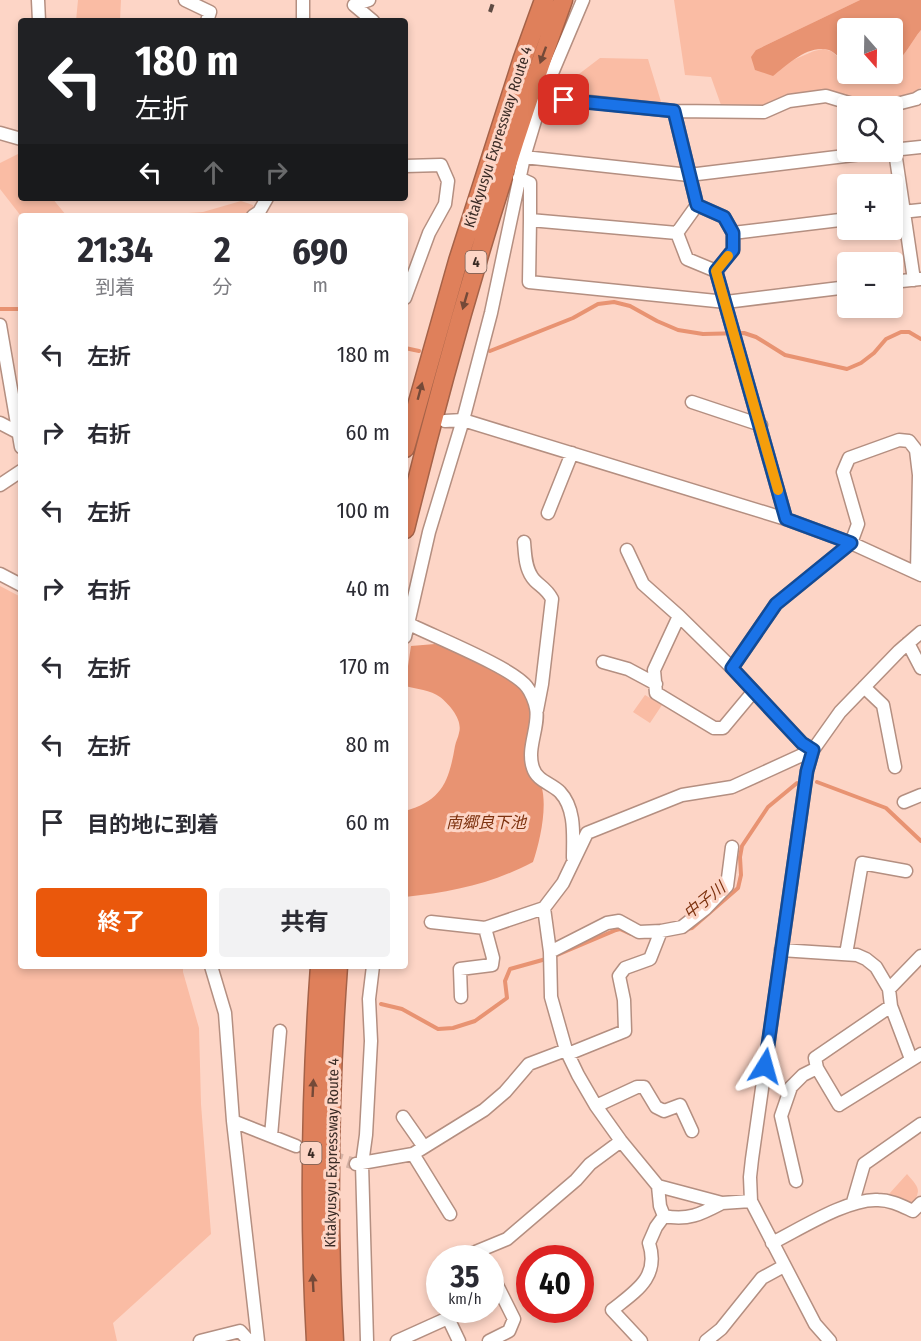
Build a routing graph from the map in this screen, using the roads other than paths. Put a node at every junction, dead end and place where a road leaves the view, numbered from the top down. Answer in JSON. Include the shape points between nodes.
{"nodes":[{"id":1,"x":38,"y":0,"type":"edge"},
{"id":2,"x":185,"y":0,"type":"edge"},
{"id":3,"x":303,"y":0,"type":"edge"},
{"id":4,"x":369,"y":0,"type":"edge"},
{"id":5,"x":544,"y":0,"type":"edge"},
{"id":6,"x":563,"y":0,"type":"edge"},
{"id":7,"x":583,"y":0,"type":"edge"},
{"id":8,"x":39,"y":18,"type":"edge"},
{"id":9,"x":208,"y":18,"type":"edge"},
{"id":10,"x":303,"y":18,"type":"edge"},
{"id":11,"x":369,"y":18,"type":"edge"},
{"id":12,"x":921,"y":96,"type":"edge"},
{"id":13,"x":542,"y":98,"type":"junction"},
{"id":14,"x":837,"y":99,"type":"edge"},
{"id":15,"x":903,"y":102,"type":"edge"},
{"id":16,"x":674,"y":111,"type":"junction"},
{"id":17,"x":0,"y":133,"type":"edge"},
{"id":18,"x":18,"y":138,"type":"edge"},
{"id":19,"x":921,"y":147,"type":"edge"},
{"id":20,"x":903,"y":149,"type":"edge"},
{"id":21,"x":524,"y":157,"type":"junction"},
{"id":22,"x":837,"y":157,"type":"edge"},
{"id":23,"x":408,"y":166,"type":"edge"},
{"id":24,"x":688,"y":175,"type":"junction"},
{"id":25,"x":519,"y":178,"type":"junction"},
{"id":26,"x":697,"y":205,"type":"junction"},
{"id":27,"x":921,"y":210,"type":"edge"},
{"id":28,"x":903,"y":212,"type":"edge"},
{"id":29,"x":530,"y":220,"type":"junction"},
{"id":30,"x":837,"y":220,"type":"edge"},
{"id":31,"x":903,"y":230,"type":"edge"},
{"id":32,"x":677,"y":233,"type":"junction"},
{"id":33,"x":733,"y":233,"type":"junction"},
{"id":34,"x":716,"y":271,"type":"junction"},
{"id":35,"x":918,"y":279,"type":"edge"},
{"id":36,"x":903,"y":281,"type":"edge"},
{"id":37,"x":837,"y":288,"type":"edge"},
{"id":38,"x":408,"y":290,"type":"edge"},
{"id":39,"x":726,"y":302,"type":"junction"},
{"id":40,"x":0,"y":325,"type":"edge"},
{"id":41,"x":692,"y":402,"type":"dead end"},
{"id":42,"x":445,"y":420,"type":"dead end"},
{"id":43,"x":462,"y":420,"type":"junction"},
{"id":44,"x":18,"y":422,"type":"edge"},
{"id":45,"x":0,"y":423,"type":"edge"},
{"id":46,"x":761,"y":425,"type":"junction"},
{"id":47,"x":18,"y":432,"type":"edge"},
{"id":48,"x":408,"y":438,"type":"edge"},
{"id":49,"x":572,"y":453,"type":"junction"},
{"id":50,"x":18,"y":473,"type":"edge"},
{"id":51,"x":0,"y":485,"type":"edge"},
{"id":52,"x":548,"y":513,"type":"dead end"},
{"id":53,"x":408,"y":517,"type":"edge"},
{"id":54,"x":786,"y":519,"type":"junction"},
{"id":55,"x":524,"y":542,"type":"dead end"},
{"id":56,"x":851,"y":543,"type":"junction"},
{"id":57,"x":627,"y":550,"type":"dead end"},
{"id":58,"x":0,"y":574,"type":"edge"},
{"id":59,"x":919,"y":574,"type":"edge"},
{"id":60,"x":18,"y":583,"type":"edge"},
{"id":61,"x":408,"y":615,"type":"edge"},
{"id":62,"x":679,"y":616,"type":"junction"},
{"id":63,"x":408,"y":624,"type":"edge"},
{"id":64,"x":921,"y":632,"type":"edge"},
{"id":65,"x":908,"y":643,"type":"junction"},
{"id":66,"x":603,"y":662,"type":"dead end"},
{"id":67,"x":732,"y":668,"type":"junction"},
{"id":68,"x":921,"y":668,"type":"edge"},
{"id":69,"x":656,"y":684,"type":"junction"},
{"id":70,"x":864,"y":687,"type":"junction"},
{"id":71,"x":753,"y":692,"type":"junction"},
{"id":72,"x":537,"y":710,"type":"junction"},
{"id":73,"x":813,"y":750,"type":"junction"},
{"id":74,"x":895,"y":767,"type":"dead end"},
{"id":75,"x":921,"y":795,"type":"edge"},
{"id":76,"x":904,"y":802,"type":"dead end"},
{"id":77,"x":732,"y":846,"type":"dead end"},
{"id":78,"x":574,"y":862,"type":"junction"},
{"id":79,"x":906,"y":871,"type":"dead end"},
{"id":80,"x":544,"y":908,"type":"junction"},
{"id":81,"x":431,"y":922,"type":"dead end"},
{"id":82,"x":485,"y":928,"type":"junction"},
{"id":83,"x":662,"y":931,"type":"junction"},
{"id":84,"x":781,"y":950,"type":"junction"},
{"id":85,"x":550,"y":952,"type":"junction"},
{"id":86,"x":846,"y":954,"type":"junction"},
{"id":87,"x":921,"y":956,"type":"edge"},
{"id":88,"x":212,"y":969,"type":"edge"},
{"id":89,"x":320,"y":969,"type":"edge"},
{"id":90,"x":338,"y":969,"type":"edge"},
{"id":91,"x":373,"y":969,"type":"edge"},
{"id":92,"x":889,"y":989,"type":"junction"},
{"id":93,"x":461,"y":997,"type":"dead end"},
{"id":94,"x":891,"y":1006,"type":"junction"},
{"id":95,"x":279,"y":1031,"type":"dead end"},
{"id":96,"x":567,"y":1052,"type":"junction"},
{"id":97,"x":916,"y":1057,"type":"edge"},
{"id":98,"x":817,"y":1068,"type":"junction"},
{"id":99,"x":597,"y":1106,"type":"junction"},
{"id":100,"x":403,"y":1117,"type":"dead end"},
{"id":101,"x":232,"y":1122,"type":"junction"},
{"id":102,"x":921,"y":1124,"type":"edge"},
{"id":103,"x":692,"y":1131,"type":"dead end"},
{"id":104,"x":271,"y":1136,"type":"junction"},
{"id":105,"x":621,"y":1141,"type":"junction"},
{"id":106,"x":297,"y":1146,"type":"tunnel mouth"},
{"id":107,"x":418,"y":1150,"type":"junction"},
{"id":108,"x":358,"y":1164,"type":"junction"},
{"id":109,"x":796,"y":1181,"type":"dead end"},
{"id":110,"x":658,"y":1186,"type":"junction"},
{"id":111,"x":751,"y":1202,"type":"junction"},
{"id":112,"x":853,"y":1202,"type":"junction"},
{"id":113,"x":722,"y":1203,"type":"junction"},
{"id":114,"x":921,"y":1203,"type":"edge"},
{"id":115,"x":450,"y":1214,"type":"dead end"},
{"id":116,"x":664,"y":1216,"type":"junction"},
{"id":117,"x":772,"y":1243,"type":"junction"},
{"id":118,"x":497,"y":1245,"type":"edge"},
{"id":119,"x":784,"y":1266,"type":"junction"},
{"id":120,"x":504,"y":1299,"type":"edge"},
{"id":121,"x":200,"y":1341,"type":"edge"},
{"id":122,"x":249,"y":1341,"type":"edge"},
{"id":123,"x":258,"y":1341,"type":"edge"},
{"id":124,"x":316,"y":1341,"type":"edge"},
{"id":125,"x":334,"y":1341,"type":"edge"},
{"id":126,"x":367,"y":1341,"type":"edge"},
{"id":127,"x":397,"y":1341,"type":"edge"},
{"id":128,"x":459,"y":1341,"type":"edge"},
{"id":129,"x":489,"y":1341,"type":"edge"},
{"id":130,"x":641,"y":1341,"type":"edge"},
{"id":131,"x":706,"y":1341,"type":"edge"},
{"id":132,"x":830,"y":1341,"type":"edge"}],
"edges":[{"from":1,"to":8,"type":"street"},
{"from":2,"to":9,"type":"street","via":[[210,12]]},
{"from":3,"to":10,"type":"street"},
{"from":4,"to":11,"type":"street","via":[[354,5]]},
{"from":48,"to":5,"type":"highway","name":"Kitakyusyu Expressway Route 4","number":"4","one_way":true,"via":[[479,192]]},
{"from":6,"to":53,"type":"highway","name":"Kitakyusyu Expressway Route 4","number":"4","one_way":true,"via":[[475,266]]},
{"from":7,"to":13,"type":"street"},
{"from":12,"to":15,"type":"street"},
{"from":13,"to":16,"type":"street"},
{"from":13,"to":21,"type":"street"},
{"from":14,"to":16,"type":"street","via":[[826,96],[789,101],[764,112]]},
{"from":16,"to":24,"type":"street"},
{"from":17,"to":18,"type":"street"},
{"from":19,"to":20,"type":"street"},
{"from":21,"to":24,"type":"street"},
{"from":21,"to":25,"type":"street"},
{"from":22,"to":24,"type":"street"},
{"from":23,"to":38,"type":"street","via":[[441,165],[448,181],[445,204],[429,233]]},
{"from":24,"to":26,"type":"street"},
{"from":25,"to":29,"type":"street","via":[[530,183]]},
{"from":25,"to":43,"type":"street","via":[[491,314]]},
{"from":26,"to":32,"type":"street"},
{"from":26,"to":33,"type":"street","via":[[724,217]]},
{"from":27,"to":28,"type":"street"},
{"from":29,"to":32,"type":"street"},
{"from":29,"to":39,"type":"street","via":[[529,282]]},
{"from":30,"to":33,"type":"street"},
{"from":31,"to":35,"type":"street"},
{"from":32,"to":34,"type":"street","via":[[687,259]]},
{"from":33,"to":34,"type":"street","via":[[733,250]]},
{"from":34,"to":39,"type":"street"},
{"from":35,"to":36,"type":"street"},
{"from":37,"to":39,"type":"street"},
{"from":39,"to":46,"type":"street"},
{"from":40,"to":44,"type":"street"},
{"from":41,"to":46,"type":"street"},
{"from":42,"to":43,"type":"street"},
{"from":43,"to":49,"type":"street"},
{"from":43,"to":61,"type":"street"},
{"from":45,"to":47,"type":"street"},
{"from":46,"to":54,"type":"street"},
{"from":49,"to":52,"type":"street"},
{"from":49,"to":54,"type":"street"},
{"from":50,"to":51,"type":"street"},
{"from":54,"to":56,"type":"street"},
{"from":55,"to":72,"type":"street","via":[[532,578],[552,599]]},
{"from":56,"to":59,"type":"street"},
{"from":56,"to":59,"type":"street","via":[[858,524],[843,472],[849,458],[899,440],[909,441],[916,450],[919,475]]},
{"from":56,"to":67,"type":"street","via":[[776,604]]},
{"from":57,"to":62,"type":"street","via":[[643,584]]},
{"from":58,"to":60,"type":"street"},
{"from":62,"to":67,"type":"street"},
{"from":62,"to":69,"type":"street","via":[[654,670]]},
{"from":63,"to":72,"type":"street","via":[[507,671],[527,686]]},
{"from":64,"to":65,"type":"street"},
{"from":65,"to":68,"type":"street"},
{"from":65,"to":70,"type":"street"},
{"from":66,"to":69,"type":"street","via":[[628,669]]},
{"from":67,"to":71,"type":"street"},
{"from":69,"to":71,"type":"street","via":[[656,693],[714,728],[723,728]]},
{"from":70,"to":73,"type":"street"},
{"from":70,"to":74,"type":"street","via":[[883,705]]},
{"from":71,"to":73,"type":"street"},
{"from":72,"to":78,"type":"street","via":[[531,752],[533,768],[568,804]]},
{"from":73,"to":78,"type":"street","via":[[732,787],[682,795],[587,833]]},
{"from":73,"to":84,"type":"street"},
{"from":75,"to":76,"type":"street"},
{"from":77,"to":83,"type":"street","via":[[727,886],[682,927]]},
{"from":78,"to":80,"type":"street"},
{"from":79,"to":86,"type":"street","via":[[861,863]]},
{"from":80,"to":82,"type":"street"},
{"from":80,"to":85,"type":"street"},
{"from":81,"to":82,"type":"street"},
{"from":82,"to":93,"type":"street","via":[[494,958],[492,965],[460,969]]},
{"from":83,"to":85,"type":"street","via":[[639,932],[619,921],[607,923]]},
{"from":83,"to":96,"type":"street","via":[[650,959],[625,968],[619,976],[625,1031]]},
{"from":84,"to":86,"type":"street"},
{"from":84,"to":111,"type":"street","via":[[752,1159]]},
{"from":85,"to":96,"type":"street","via":[[552,997]]},
{"from":86,"to":92,"type":"street","via":[[866,959],[876,967]]},
{"from":87,"to":92,"type":"street"},
{"from":88,"to":101,"type":"street","via":[[225,1013]]},
{"from":124,"to":89,"type":"highway","name":"Kitakyusyu Expressway Route 4","number":"4","one_way":true,"via":[[310,1190]]},
{"from":90,"to":125,"type":"highway","name":"Kitakyusyu Expressway Route 4","number":"4","via":[[329,1213]]},
{"from":91,"to":108,"type":"street","via":[[366,1135]]},
{"from":92,"to":94,"type":"street"},
{"from":94,"to":97,"type":"street"},
{"from":94,"to":98,"type":"street","via":[[815,1058]]},
{"from":95,"to":104,"type":"street"},
{"from":96,"to":99,"type":"street"},
{"from":96,"to":107,"type":"street","via":[[529,1064],[484,1110]]},
{"from":97,"to":98,"type":"street","via":[[839,1105]]},
{"from":98,"to":109,"type":"street","via":[[790,1087],[781,1116]]},
{"from":99,"to":103,"type":"street","via":[[644,1087],[656,1107],[664,1111],[680,1105]]},
{"from":99,"to":105,"type":"street"},
{"from":100,"to":107,"type":"street"},
{"from":101,"to":104,"type":"street"},
{"from":101,"to":123,"type":"street"},
{"from":102,"to":112,"type":"street","via":[[864,1164]]},
{"from":104,"to":106,"type":"street"},
{"from":105,"to":110,"type":"street"},
{"from":105,"to":118,"type":"street"},
{"from":107,"to":108,"type":"street"},
{"from":107,"to":115,"type":"street"},
{"from":108,"to":126,"type":"street"},
{"from":110,"to":113,"type":"street"},
{"from":110,"to":116,"type":"street"},
{"from":111,"to":113,"type":"street"},
{"from":111,"to":117,"type":"street"},
{"from":112,"to":114,"type":"street","via":[[878,1200],[914,1211]]},
{"from":112,"to":117,"type":"street"},
{"from":113,"to":116,"type":"street","via":[[679,1219]]},
{"from":116,"to":130,"type":"street","via":[[649,1243],[652,1267],[642,1286],[612,1310]]},
{"from":117,"to":119,"type":"street"},
{"from":119,"to":131,"type":"street","via":[[762,1278],[721,1329]]},
{"from":119,"to":132,"type":"street","via":[[815,1324]]},
{"from":120,"to":129,"type":"street","via":[[514,1319],[509,1331]]},
{"from":121,"to":122,"type":"street","via":[[240,1331]]},
{"from":127,"to":128,"type":"street","via":[[447,1318]]}]}
